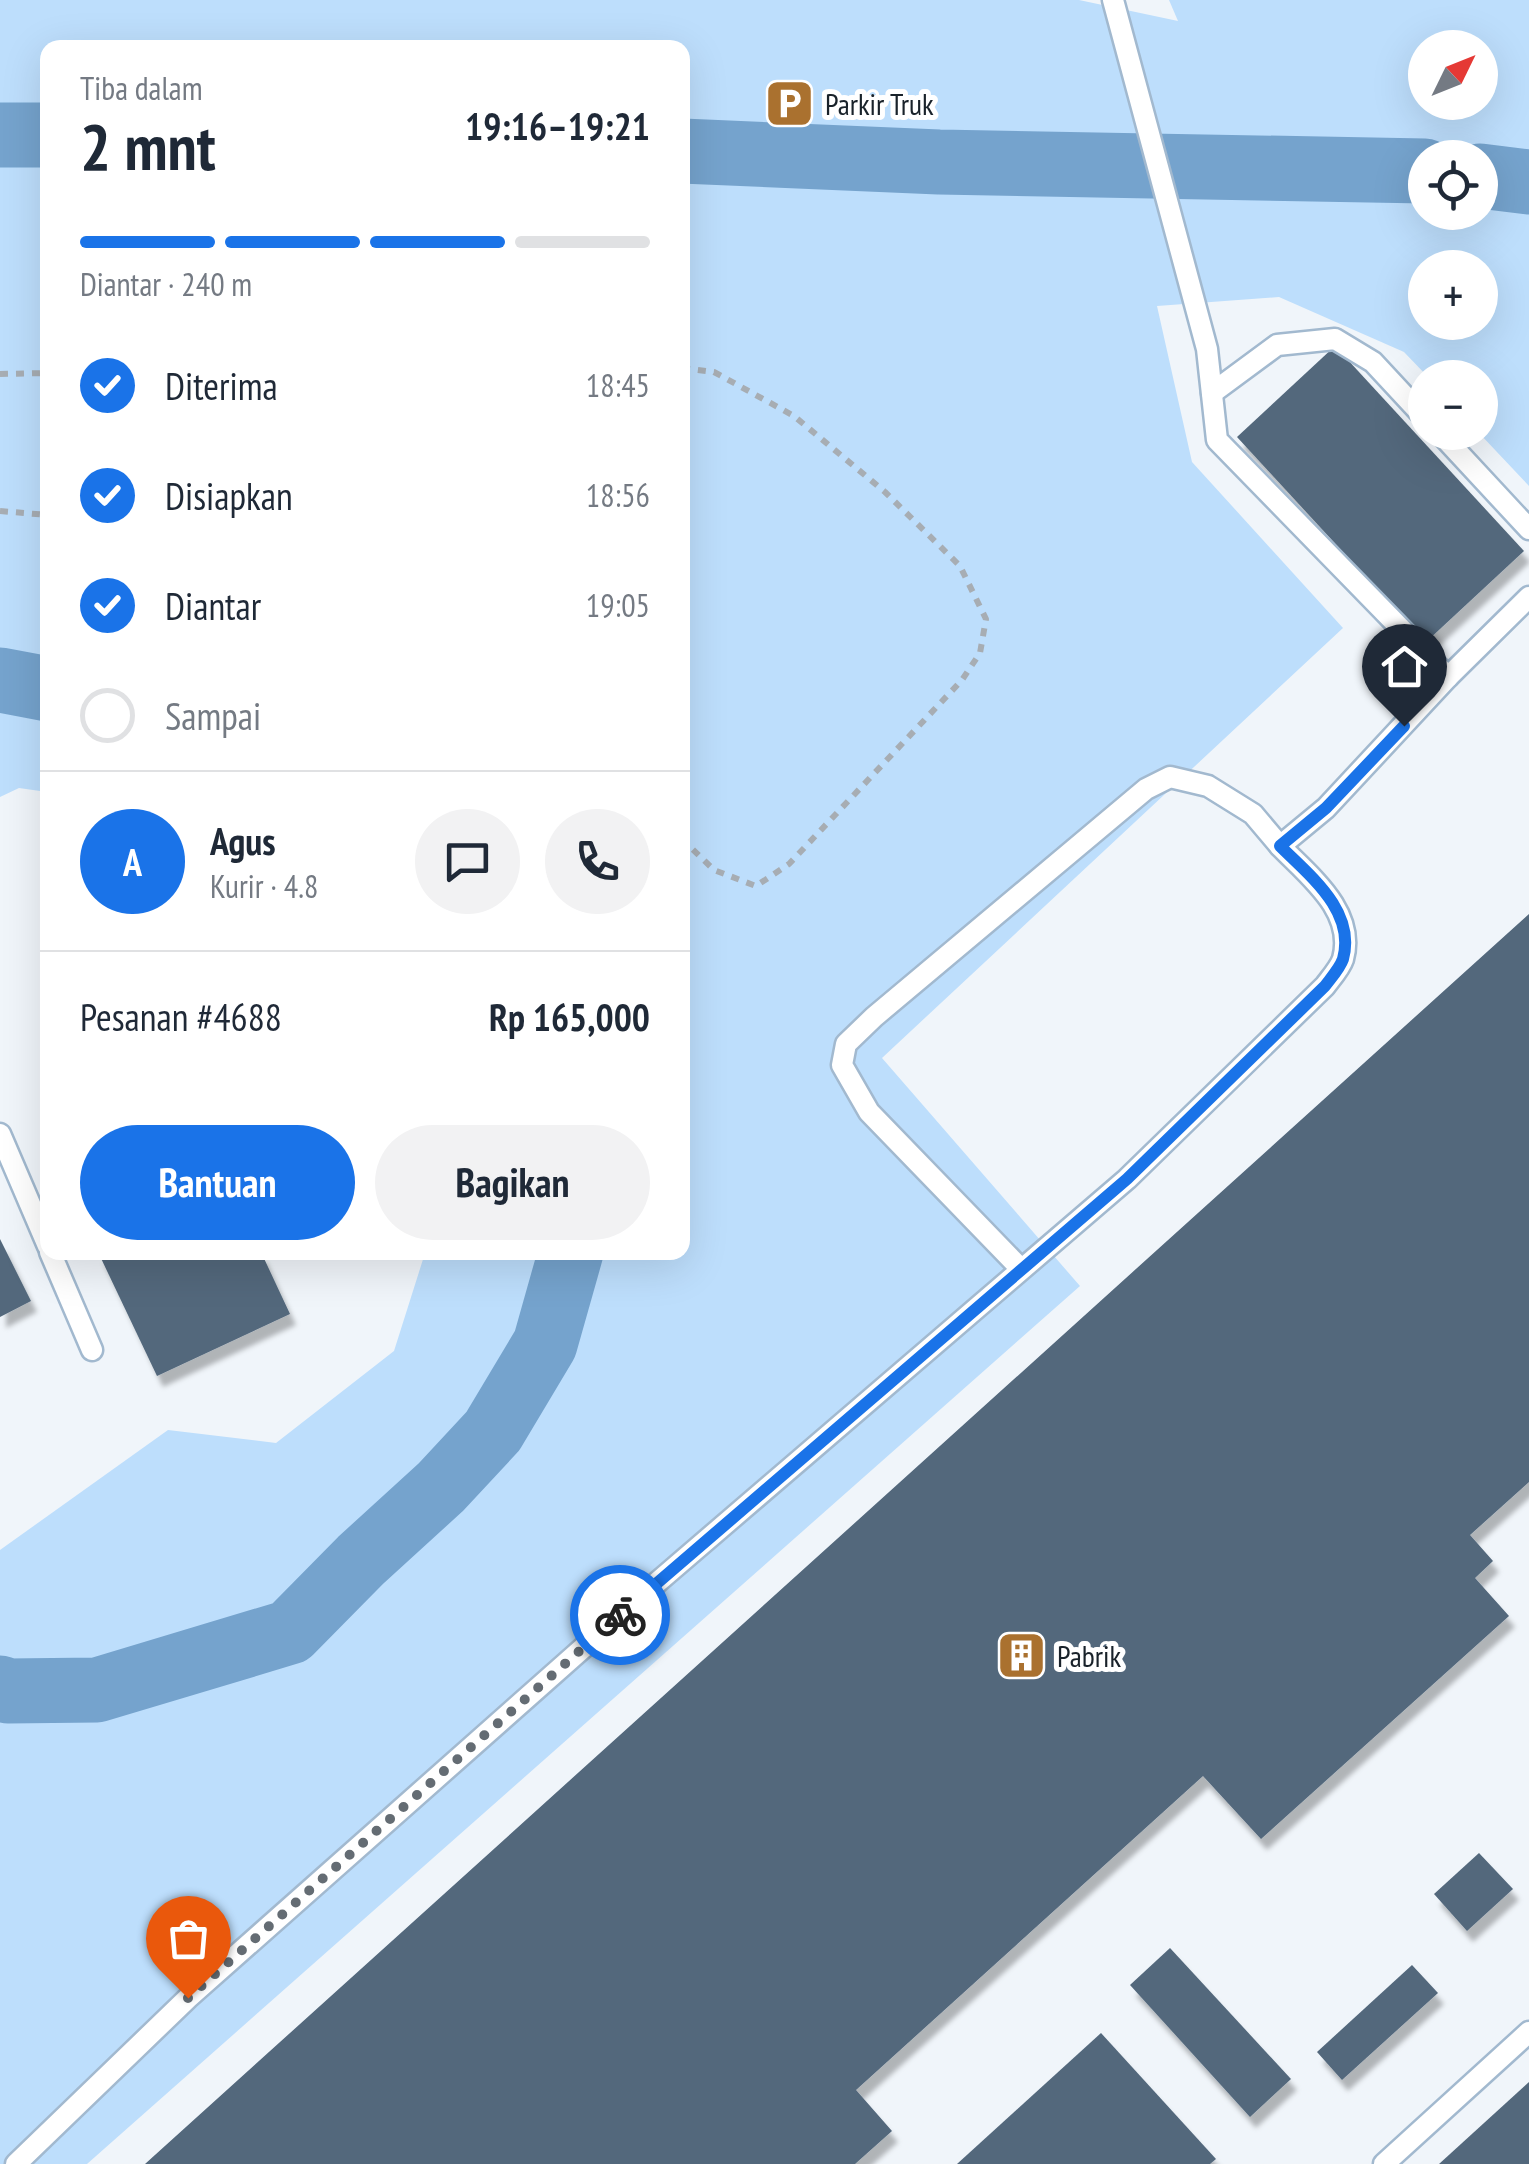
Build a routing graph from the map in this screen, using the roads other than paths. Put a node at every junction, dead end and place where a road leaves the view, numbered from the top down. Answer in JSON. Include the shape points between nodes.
{"nodes":[{"id":1,"x":1112,"y":0,"type":"edge"},
{"id":2,"x":1212,"y":393,"type":"junction"},
{"id":3,"x":1408,"y":400,"type":"edge"},
{"id":4,"x":1456,"y":450,"type":"edge"},
{"id":5,"x":1529,"y":529,"type":"edge"},
{"id":6,"x":1529,"y":597,"type":"edge"},
{"id":7,"x":1448,"y":678,"type":"junction"},
{"id":8,"x":1280,"y":846,"type":"junction"},
{"id":9,"x":0,"y":1134,"type":"edge"},
{"id":10,"x":40,"y":1228,"type":"edge"},
{"id":11,"x":54,"y":1260,"type":"edge"},
{"id":12,"x":1021,"y":1269,"type":"junction"},
{"id":13,"x":92,"y":1350,"type":"dead end"},
{"id":14,"x":1529,"y":2032,"type":"edge"},
{"id":15,"x":16,"y":2164,"type":"edge"},
{"id":16,"x":1384,"y":2164,"type":"edge"}],
"edges":[{"from":1,"to":2,"type":"lane","via":[[1207,349]]},
{"from":2,"to":3,"type":"lane","via":[[1277,346],[1335,339],[1372,362]]},
{"from":2,"to":7,"type":"lane","via":[[1217,440],[1231,458]]},
{"from":4,"to":5,"type":"lane"},
{"from":6,"to":7,"type":"lane"},
{"from":7,"to":8,"type":"lane","via":[[1326,808]]},
{"from":8,"to":12,"type":"lane","via":[[1338,908],[1342,961],[1325,986],[1127,1179]]},
{"from":8,"to":12,"type":"lane","via":[[1232,798],[1170,777],[1131,801],[846,1044],[842,1065],[869,1112]]},
{"from":9,"to":10,"type":"lane"},
{"from":11,"to":13,"type":"lane"},
{"from":12,"to":15,"type":"lane","via":[[188,1998]]},
{"from":14,"to":16,"type":"lane"}]}
